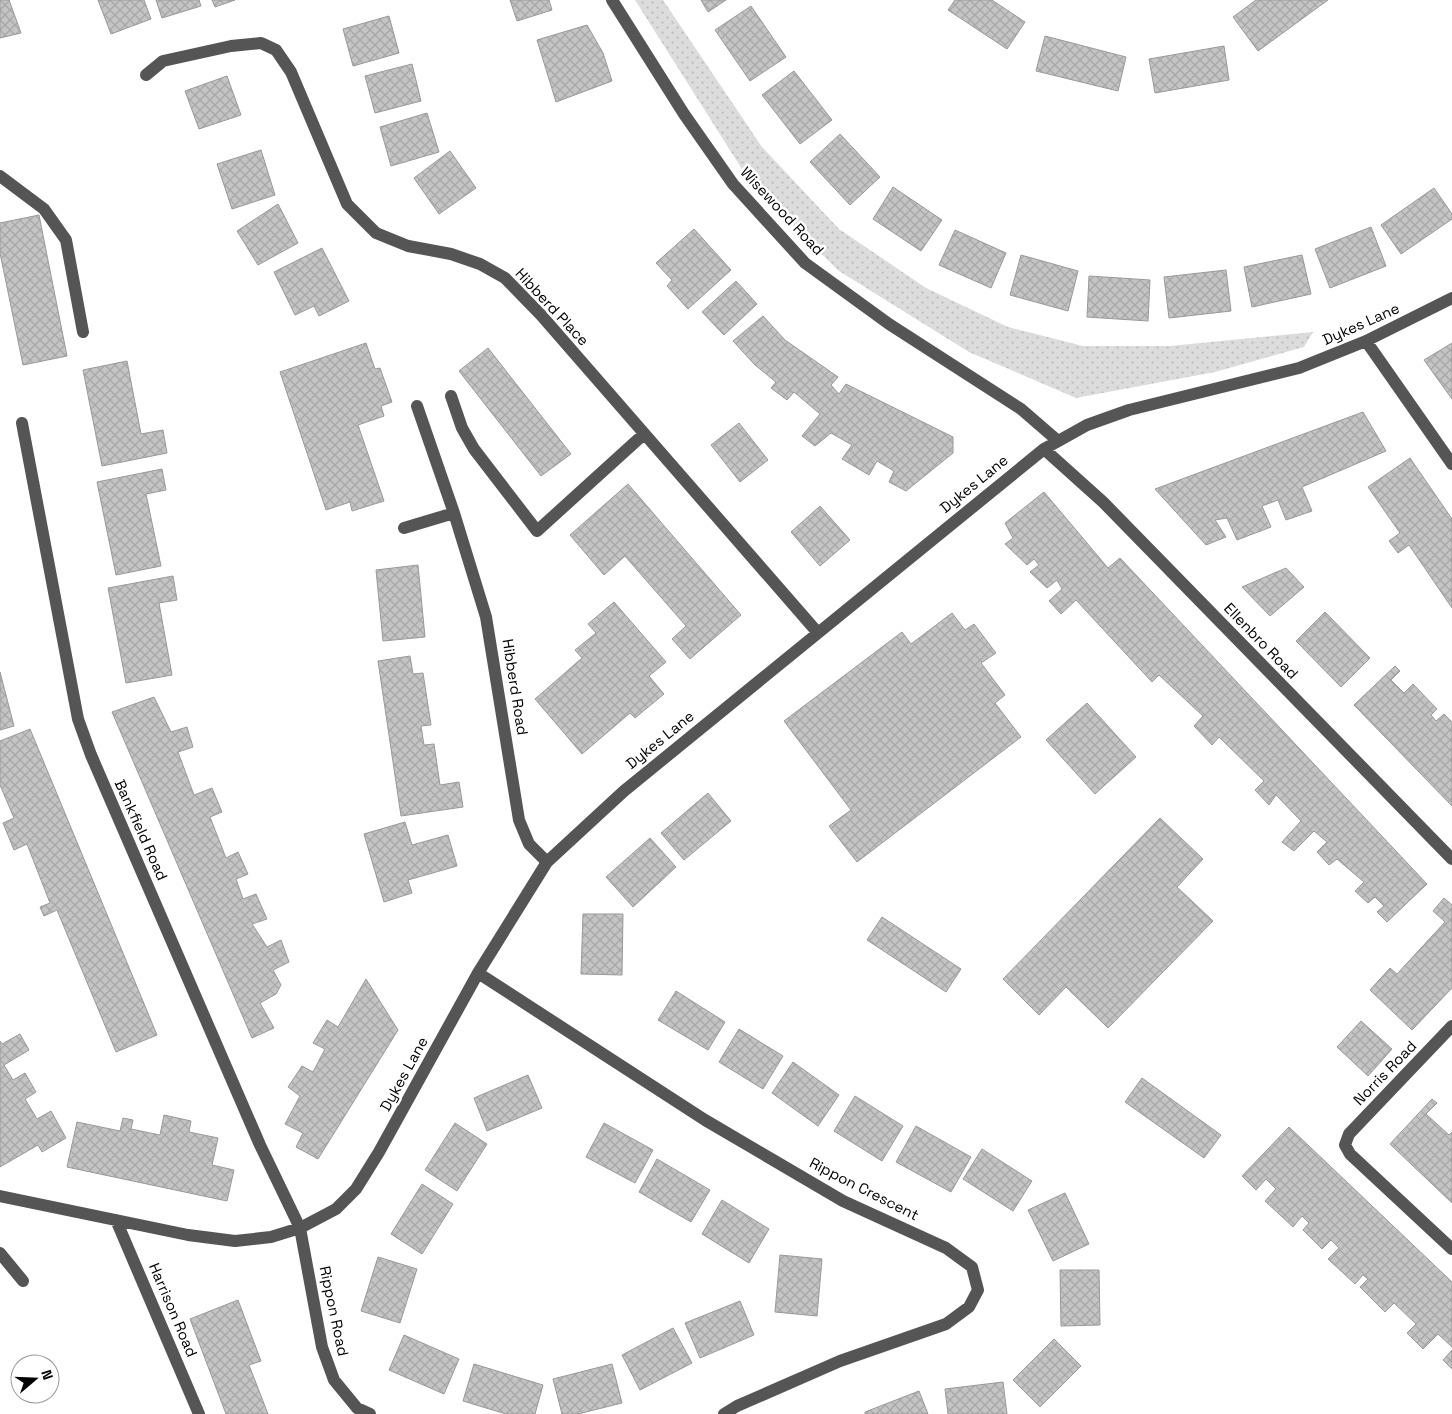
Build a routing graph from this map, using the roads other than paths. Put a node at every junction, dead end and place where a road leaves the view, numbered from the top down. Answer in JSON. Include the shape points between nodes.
{"nodes":[{"id":1,"x":612,"y":0,"type":"edge"},
{"id":2,"x":146,"y":75,"type":"dead end"},
{"id":3,"x":0,"y":176,"type":"edge"},
{"id":4,"x":1452,"y":298,"type":"edge"},
{"id":5,"x":83,"y":332,"type":"dead end"},
{"id":6,"x":1366,"y":341,"type":"junction"},
{"id":7,"x":451,"y":396,"type":"dead end"},
{"id":8,"x":417,"y":406,"type":"dead end"},
{"id":9,"x":22,"y":423,"type":"dead end"},
{"id":10,"x":644,"y":434,"type":"junction"},
{"id":11,"x":1058,"y":441,"type":"junction"},
{"id":12,"x":1044,"y":449,"type":"junction"},
{"id":13,"x":1452,"y":464,"type":"edge"},
{"id":14,"x":454,"y":514,"type":"junction"},
{"id":15,"x":404,"y":528,"type":"dead end"},
{"id":16,"x":818,"y":633,"type":"junction"},
{"id":17,"x":1452,"y":859,"type":"edge"},
{"id":18,"x":547,"y":862,"type":"junction"},
{"id":19,"x":478,"y":973,"type":"junction"},
{"id":20,"x":1452,"y":1026,"type":"edge"},
{"id":21,"x":0,"y":1196,"type":"edge"},
{"id":22,"x":116,"y":1220,"type":"junction"},
{"id":23,"x":300,"y":1228,"type":"junction"},
{"id":24,"x":1452,"y":1249,"type":"edge"},
{"id":25,"x":0,"y":1253,"type":"edge"},
{"id":26,"x":23,"y":1281,"type":"dead end"},
{"id":27,"x":199,"y":1414,"type":"edge"},
{"id":28,"x":370,"y":1414,"type":"edge"},
{"id":29,"x":724,"y":1414,"type":"edge"}],
"edges":[{"from":1,"to":11,"type":"street","name":"Wisewood Road","via":[[733,184],[805,263],[889,324],[1020,409]]},
{"from":2,"to":10,"type":"street","name":"Hibberd Place","via":[[163,61],[230,46],[261,43],[276,50],[292,72],[347,204],[376,233],[408,246],[451,254],[480,264],[505,278]]},
{"from":3,"to":5,"type":"street","via":[[44,209],[66,240]]},
{"from":4,"to":6,"type":"street","name":"Dykes Lane"},
{"from":6,"to":11,"type":"street","name":"Dykes Lane","via":[[1299,368],[1129,410],[1087,425]]},
{"from":6,"to":13,"type":"street"},
{"from":7,"to":10,"type":"street","via":[[462,428],[474,449],[537,531]]},
{"from":8,"to":14,"type":"street","name":"Hibberd Road"},
{"from":9,"to":23,"type":"street","name":"Bankfield Road","via":[[78,719],[260,1145]]},
{"from":10,"to":16,"type":"street","name":"Hibberd Place"},
{"from":11,"to":12,"type":"street","name":"Dykes Lane"},
{"from":12,"to":16,"type":"street","name":"Dykes Lane"},
{"from":12,"to":17,"type":"street","name":"Ellenbro Road","via":[[1103,502]]},
{"from":14,"to":15,"type":"street"},
{"from":14,"to":18,"type":"street","name":"Hibberd Road","via":[[486,617],[520,820],[529,844]]},
{"from":16,"to":18,"type":"street","name":"Dykes Lane","via":[[624,791]]},
{"from":18,"to":19,"type":"street","name":"Dykes Lane"},
{"from":19,"to":23,"type":"street","name":"Dykes Lane","via":[[356,1189],[336,1209]]},
{"from":19,"to":29,"type":"street","name":"Rippon Crescent","via":[[705,1120],[843,1200],[946,1248],[972,1267],[978,1290],[969,1307],[946,1324],[840,1361]]},
{"from":20,"to":24,"type":"street","name":"Norris Road","via":[[1349,1134],[1345,1145],[1350,1154]]},
{"from":21,"to":22,"type":"street","name":"Dykes Lane"},
{"from":22,"to":23,"type":"street","name":"Dykes Lane","via":[[235,1241],[271,1237]]},
{"from":22,"to":27,"type":"street","name":"Harrison Road"},
{"from":23,"to":28,"type":"street","name":"Rippon Road","via":[[322,1347],[334,1380],[357,1408]]},
{"from":25,"to":26,"type":"street"}]}
